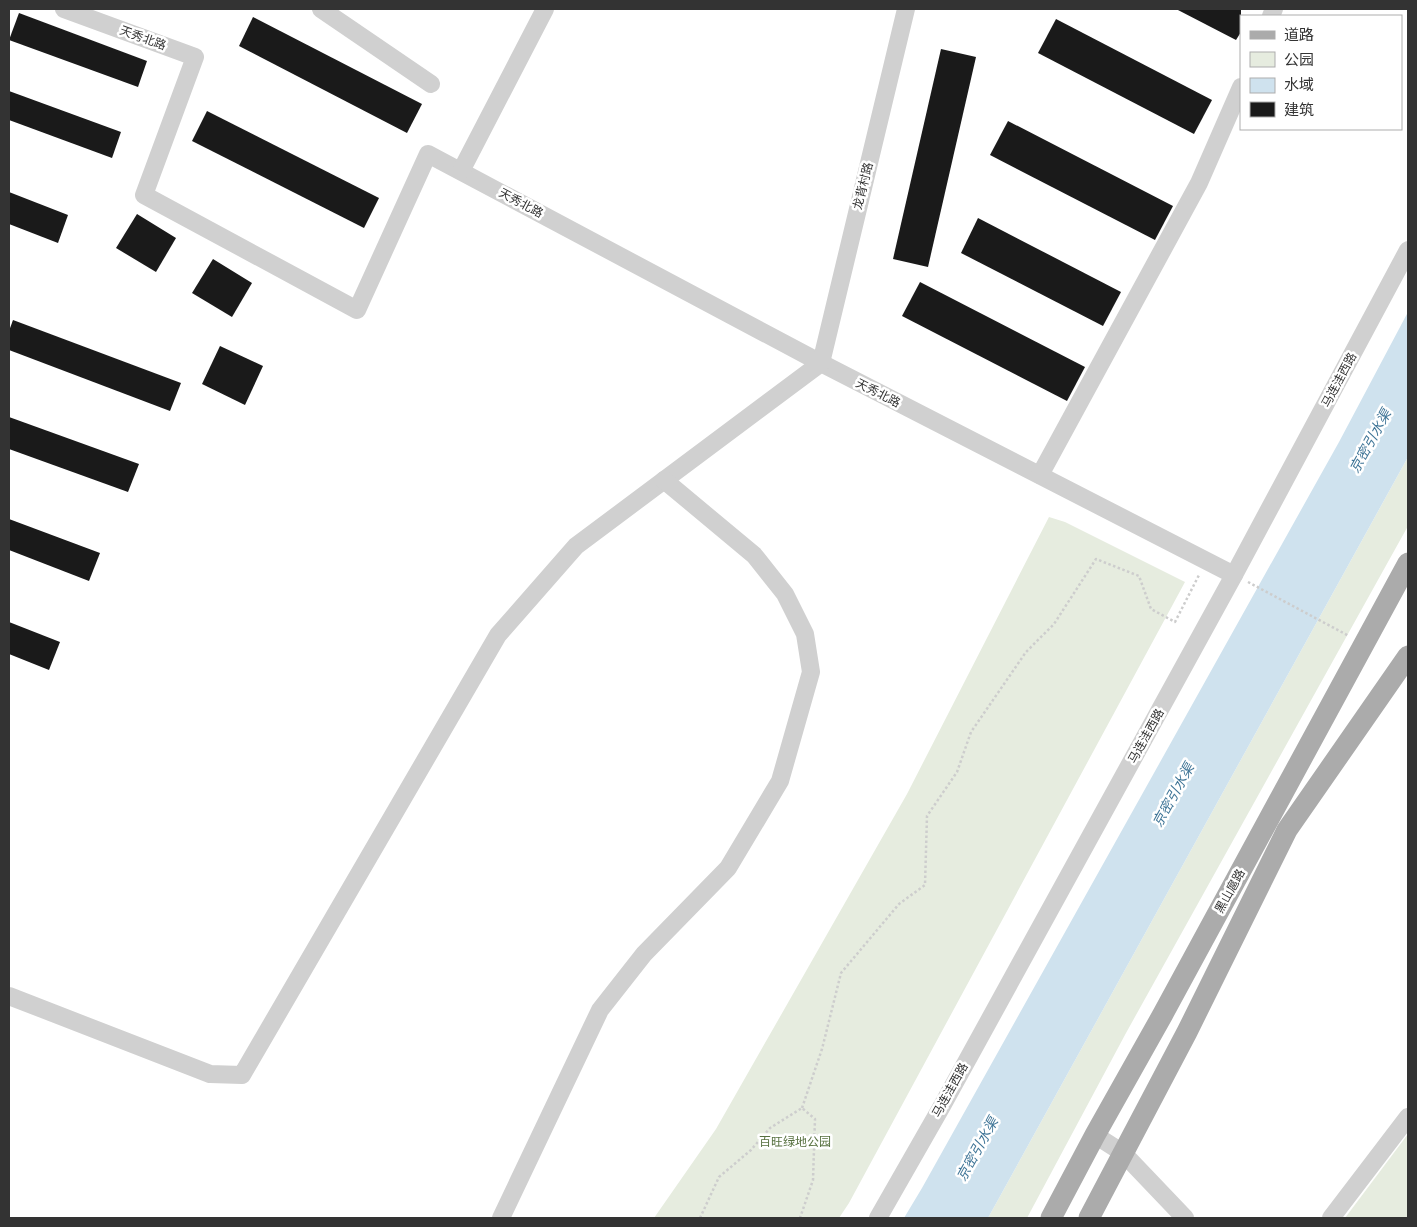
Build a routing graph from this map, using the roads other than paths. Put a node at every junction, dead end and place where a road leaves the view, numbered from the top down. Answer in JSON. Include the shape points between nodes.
{"nodes":[{"id":1,"x":64,"y":9,"type":"edge"},
{"id":2,"x":321,"y":9,"type":"edge"},
{"id":3,"x":545,"y":9,"type":"edge"},
{"id":4,"x":906,"y":9,"type":"edge"},
{"id":5,"x":91,"y":14,"type":"edge"},
{"id":6,"x":431,"y":84,"type":"dead end"},
{"id":7,"x":1240,"y":88,"type":"edge"},
{"id":8,"x":461,"y":171,"type":"junction"},
{"id":9,"x":1408,"y":250,"type":"edge"},
{"id":10,"x":821,"y":363,"type":"junction"},
{"id":11,"x":1040,"y":475,"type":"junction"},
{"id":12,"x":664,"y":480,"type":"junction"},
{"id":13,"x":1408,"y":563,"type":"edge"},
{"id":14,"x":1234,"y":575,"type":"junction"},
{"id":15,"x":1408,"y":656,"type":"edge"},
{"id":16,"x":9,"y":996,"type":"edge"},
{"id":17,"x":1408,"y":1117,"type":"edge"},
{"id":18,"x":1095,"y":1135,"type":"junction"},
{"id":19,"x":1123,"y":1153,"type":"junction"},
{"id":20,"x":1061,"y":1200,"type":"junction"},
{"id":21,"x":1090,"y":1216,"type":"edge"},
{"id":22,"x":501,"y":1218,"type":"edge"},
{"id":23,"x":878,"y":1218,"type":"edge"},
{"id":24,"x":1050,"y":1218,"type":"edge"},
{"id":25,"x":1185,"y":1218,"type":"edge"},
{"id":26,"x":1331,"y":1218,"type":"edge"}],
"edges":[{"from":1,"to":5,"type":"street","name":"天秀北路"},
{"from":2,"to":6,"type":"street"},
{"from":3,"to":8,"type":"street"},
{"from":4,"to":10,"type":"street","name":"龙背村路"},
{"from":5,"to":8,"type":"street","name":"天秀北路","via":[[195,57],[144,195],[358,310],[428,154]]},
{"from":7,"to":11,"type":"street","via":[[1199,183]]},
{"from":8,"to":10,"type":"street","name":"天秀北路"},
{"from":9,"to":14,"type":"street","name":"马连洼西路"},
{"from":10,"to":11,"type":"street","name":"天秀北路"},
{"from":10,"to":12,"type":"street"},
{"from":11,"to":14,"type":"street","name":"天秀北路"},
{"from":12,"to":16,"type":"street","via":[[576,546],[498,636],[242,1075],[210,1074]]},
{"from":12,"to":22,"type":"street","via":[[754,555],[785,594],[805,634],[810,672],[780,781],[728,868],[644,954],[600,1010]]},
{"from":13,"to":18,"type":"main road","name":"黑山扈路"},
{"from":14,"to":23,"type":"street","name":"马连洼西路"},
{"from":15,"to":19,"type":"main road","name":"黑山扈路","via":[[1287,830]]},
{"from":17,"to":26,"type":"street"},
{"from":18,"to":19,"type":"street"},
{"from":18,"to":20,"type":"main road","name":"黑山扈路"},
{"from":19,"to":21,"type":"main road","name":"黑山扈路"},
{"from":19,"to":25,"type":"street"},
{"from":20,"to":21,"type":"main road","via":[[1076,1193],[1083,1195],[1090,1201]]},
{"from":20,"to":24,"type":"main road","name":"黑山扈路"}]}
